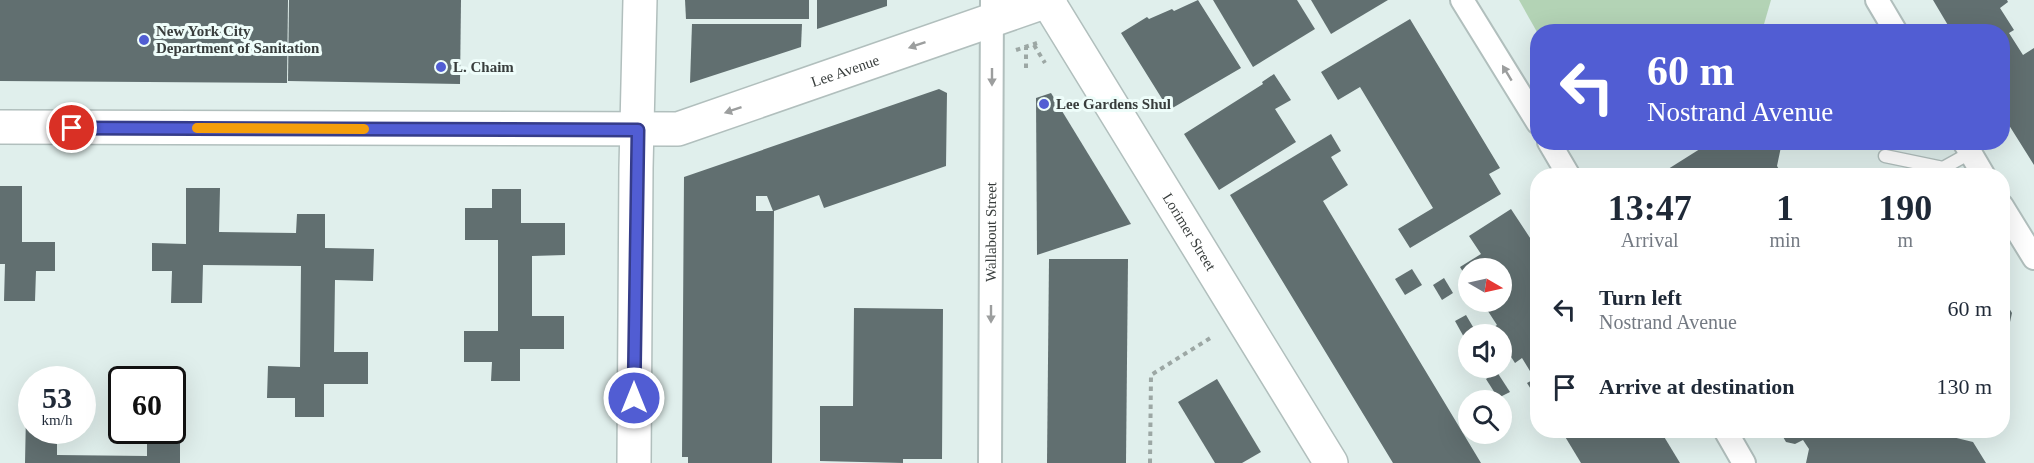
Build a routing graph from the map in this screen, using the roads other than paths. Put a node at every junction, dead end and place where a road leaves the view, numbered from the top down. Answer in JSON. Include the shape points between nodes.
{"nodes":[{"id":1,"x":640,"y":0,"type":"edge"},
{"id":2,"x":1048,"y":0,"type":"edge"},
{"id":3,"x":1462,"y":0,"type":"edge"},
{"id":4,"x":1877,"y":0,"type":"edge"},
{"id":5,"x":992,"y":9,"type":"edge"},
{"id":6,"x":1891,"y":24,"type":"edge"},
{"id":7,"x":1530,"y":110,"type":"edge"},
{"id":8,"x":0,"y":127,"type":"edge"},
{"id":9,"x":638,"y":130,"type":"junction"},
{"id":10,"x":1554,"y":150,"type":"edge"},
{"id":11,"x":1964,"y":150,"type":"edge"},
{"id":12,"x":1968,"y":150,"type":"edge"},
{"id":13,"x":1885,"y":156,"type":"dead end"},
{"id":14,"x":1564,"y":168,"type":"edge"},
{"id":15,"x":1942,"y":168,"type":"edge"},
{"id":16,"x":1942,"y":168,"type":"edge"},
{"id":17,"x":1979,"y":168,"type":"edge"},
{"id":18,"x":2010,"y":219,"type":"edge"},
{"id":19,"x":2034,"y":258,"type":"edge"},
{"id":20,"x":1730,"y":438,"type":"edge"},
{"id":21,"x":634,"y":463,"type":"edge"},
{"id":22,"x":990,"y":463,"type":"edge"},
{"id":23,"x":1331,"y":463,"type":"edge"},
{"id":24,"x":1744,"y":463,"type":"edge"}],
"edges":[{"from":1,"to":9,"type":"main road"},
{"from":2,"to":5,"type":"main road","name":"Lee Avenue"},
{"from":2,"to":23,"type":"main road","name":"Lorimer Street"},
{"from":7,"to":3,"type":"street","one_way":true},
{"from":4,"to":6,"type":"street"},
{"from":5,"to":9,"type":"main road","name":"Lee Avenue","one_way":true,"via":[[678,129]]},
{"from":5,"to":22,"type":"street","name":"Wallabout Street","one_way":true},
{"from":8,"to":9,"type":"main road","name":"Lee Avenue"},
{"from":9,"to":21,"type":"main road"},
{"from":10,"to":14,"type":"street"},
{"from":11,"to":15,"type":"lane"},
{"from":12,"to":17,"type":"street"},
{"from":13,"to":16,"type":"lane"},
{"from":18,"to":19,"type":"street"},
{"from":20,"to":24,"type":"street"}]}
